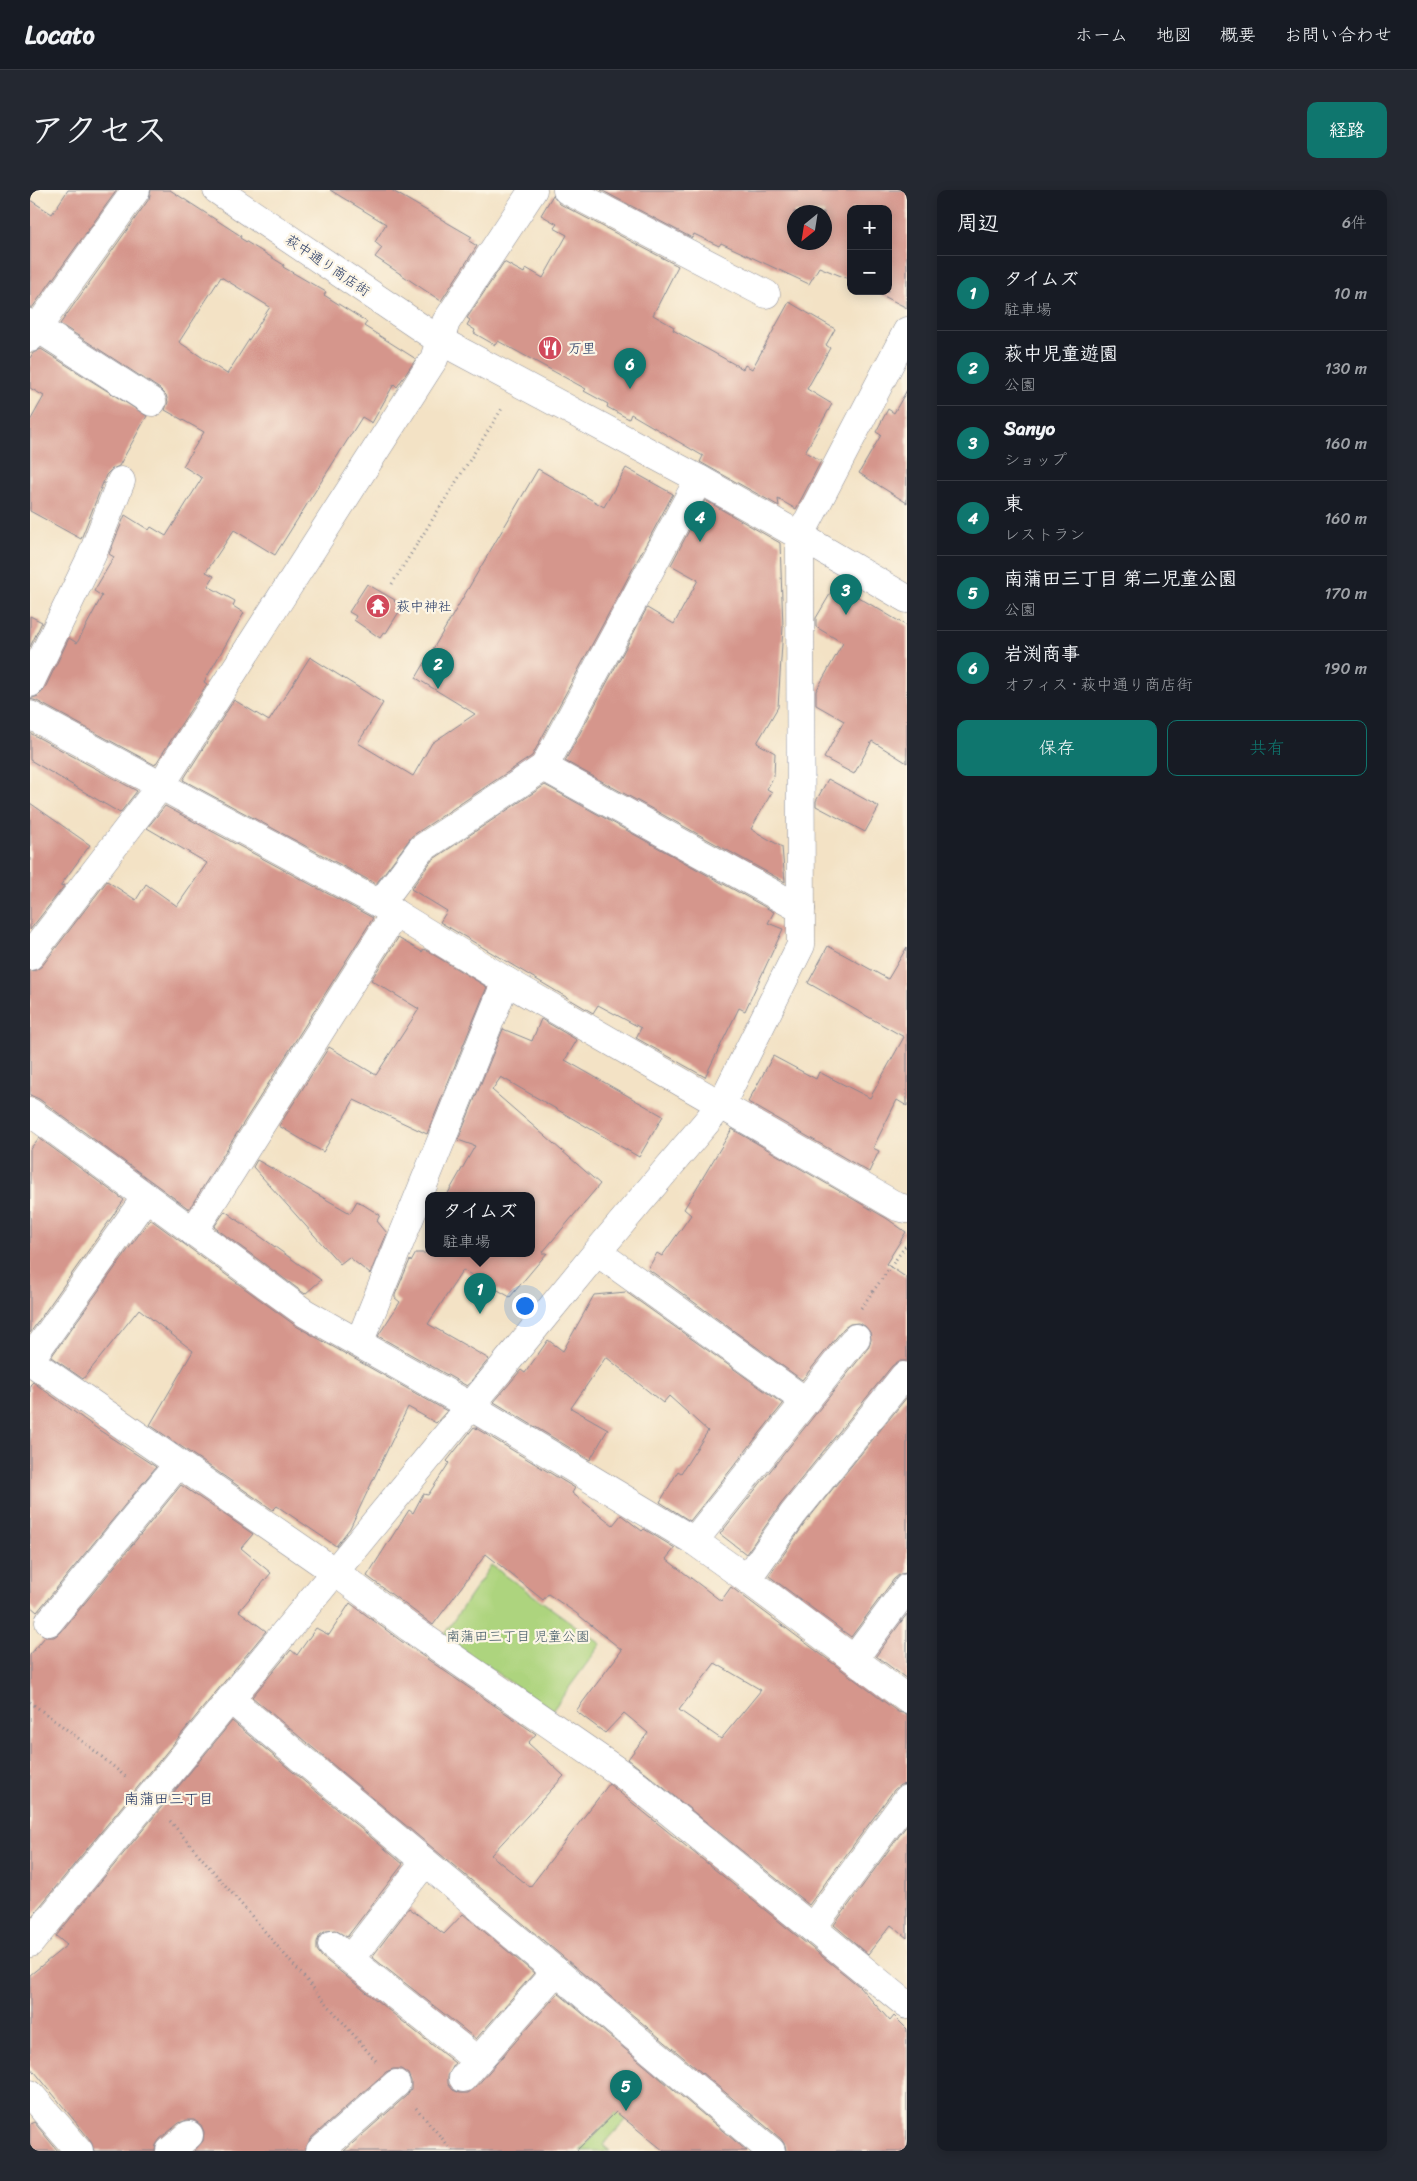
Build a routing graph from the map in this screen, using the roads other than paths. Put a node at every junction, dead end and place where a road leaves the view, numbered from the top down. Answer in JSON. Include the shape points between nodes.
{"nodes":[{"id":1,"x":136,"y":190,"type":"edge"},
{"id":2,"x":217,"y":190,"type":"edge"},
{"id":3,"x":567,"y":190,"type":"edge"},
{"id":4,"x":521,"y":194,"type":"edge"},
{"id":5,"x":766,"y":294,"type":"dead end"},
{"id":6,"x":32,"y":329,"type":"edge"},
{"id":7,"x":907,"y":331,"type":"edge"},
{"id":8,"x":439,"y":340,"type":"junction"},
{"id":9,"x":152,"y":402,"type":"dead end"},
{"id":10,"x":699,"y":479,"type":"junction"},
{"id":11,"x":121,"y":481,"type":"dead end"},
{"id":12,"x":800,"y":536,"type":"junction"},
{"id":13,"x":907,"y":599,"type":"edge"},
{"id":14,"x":30,"y":683,"type":"edge"},
{"id":15,"x":33,"y":723,"type":"edge"},
{"id":16,"x":544,"y":767,"type":"junction"},
{"id":17,"x":161,"y":785,"type":"junction"},
{"id":18,"x":388,"y":908,"type":"junction"},
{"id":19,"x":801,"y":908,"type":"junction"},
{"id":20,"x":30,"y":956,"type":"edge"},
{"id":21,"x":506,"y":980,"type":"junction"},
{"id":22,"x":721,"y":1105,"type":"junction"},
{"id":23,"x":30,"y":1112,"type":"edge"},
{"id":24,"x":146,"y":1197,"type":"junction"},
{"id":25,"x":907,"y":1209,"type":"edge"},
{"id":26,"x":193,"y":1232,"type":"junction"},
{"id":27,"x":597,"y":1252,"type":"junction"},
{"id":28,"x":856,"y":1338,"type":"dead end"},
{"id":29,"x":360,"y":1343,"type":"junction"},
{"id":30,"x":30,"y":1361,"type":"edge"},
{"id":31,"x":904,"y":1376,"type":"dead end"},
{"id":32,"x":804,"y":1401,"type":"junction"},
{"id":33,"x":470,"y":1406,"type":"junction"},
{"id":34,"x":178,"y":1464,"type":"junction"},
{"id":35,"x":694,"y":1541,"type":"junction"},
{"id":36,"x":335,"y":1572,"type":"junction"},
{"id":37,"x":748,"y":1579,"type":"junction"},
{"id":38,"x":907,"y":1588,"type":"edge"},
{"id":39,"x":49,"y":1622,"type":"dead end"},
{"id":40,"x":854,"y":1659,"type":"junction"},
{"id":41,"x":230,"y":1699,"type":"junction"},
{"id":42,"x":907,"y":1699,"type":"edge"},
{"id":43,"x":907,"y":1799,"type":"edge"},
{"id":44,"x":425,"y":1862,"type":"junction"},
{"id":45,"x":812,"y":1928,"type":"junction"},
{"id":46,"x":30,"y":1943,"type":"edge"},
{"id":47,"x":556,"y":1971,"type":"junction"},
{"id":48,"x":907,"y":2005,"type":"edge"},
{"id":49,"x":396,"y":2084,"type":"road end"},
{"id":50,"x":30,"y":2094,"type":"edge"},
{"id":51,"x":79,"y":2151,"type":"edge"},
{"id":52,"x":320,"y":2151,"type":"edge"},
{"id":53,"x":771,"y":2151,"type":"edge"}],
"edges":[{"from":1,"to":6,"type":"street"},
{"from":2,"to":8,"type":"street","name":"萩中通り商店街"},
{"from":3,"to":5,"type":"street"},
{"from":4,"to":8,"type":"street","via":[[446,322]]},
{"from":6,"to":9,"type":"street"},
{"from":7,"to":12,"type":"street","via":[[897,360]]},
{"from":8,"to":10,"type":"street","name":"萩中通り商店街"},
{"from":8,"to":17,"type":"street","via":[[434,359]]},
{"from":10,"to":12,"type":"street","name":"萩中通り商店街"},
{"from":10,"to":16,"type":"street"},
{"from":11,"to":14,"type":"street","via":[[92,555]]},
{"from":12,"to":13,"type":"street","name":"萩中通り商店街"},
{"from":12,"to":19,"type":"street"},
{"from":15,"to":17,"type":"street"},
{"from":16,"to":18,"type":"street","via":[[421,849]]},
{"from":16,"to":19,"type":"street"},
{"from":17,"to":18,"type":"street"},
{"from":17,"to":20,"type":"street"},
{"from":18,"to":21,"type":"street"},
{"from":18,"to":26,"type":"street"},
{"from":19,"to":22,"type":"street","via":[[801,945]]},
{"from":21,"to":22,"type":"street"},
{"from":21,"to":29,"type":"street"},
{"from":22,"to":25,"type":"street","via":[[898,1207]]},
{"from":22,"to":27,"type":"street"},
{"from":23,"to":24,"type":"street"},
{"from":24,"to":26,"type":"street"},
{"from":24,"to":30,"type":"street"},
{"from":26,"to":29,"type":"street","via":[[305,1313]]},
{"from":27,"to":32,"type":"street"},
{"from":27,"to":33,"type":"street"},
{"from":28,"to":32,"type":"street"},
{"from":29,"to":33,"type":"street"},
{"from":30,"to":34,"type":"street"},
{"from":31,"to":37,"type":"street","via":[[793,1514]]},
{"from":32,"to":35,"type":"street"},
{"from":33,"to":35,"type":"street"},
{"from":33,"to":36,"type":"street"},
{"from":34,"to":36,"type":"street"},
{"from":34,"to":39,"type":"street"},
{"from":35,"to":37,"type":"street"},
{"from":36,"to":41,"type":"street"},
{"from":36,"to":45,"type":"street","via":[[410,1628],[629,1779]]},
{"from":37,"to":40,"type":"street"},
{"from":38,"to":40,"type":"street"},
{"from":40,"to":42,"type":"street"},
{"from":41,"to":44,"type":"street"},
{"from":41,"to":46,"type":"street"},
{"from":43,"to":45,"type":"street"},
{"from":44,"to":47,"type":"street"},
{"from":44,"to":47,"type":"street","via":[[341,1952],[470,2069]]},
{"from":45,"to":48,"type":"street"},
{"from":47,"to":53,"type":"street"},
{"from":49,"to":52,"type":"street"},
{"from":50,"to":51,"type":"street"}]}
